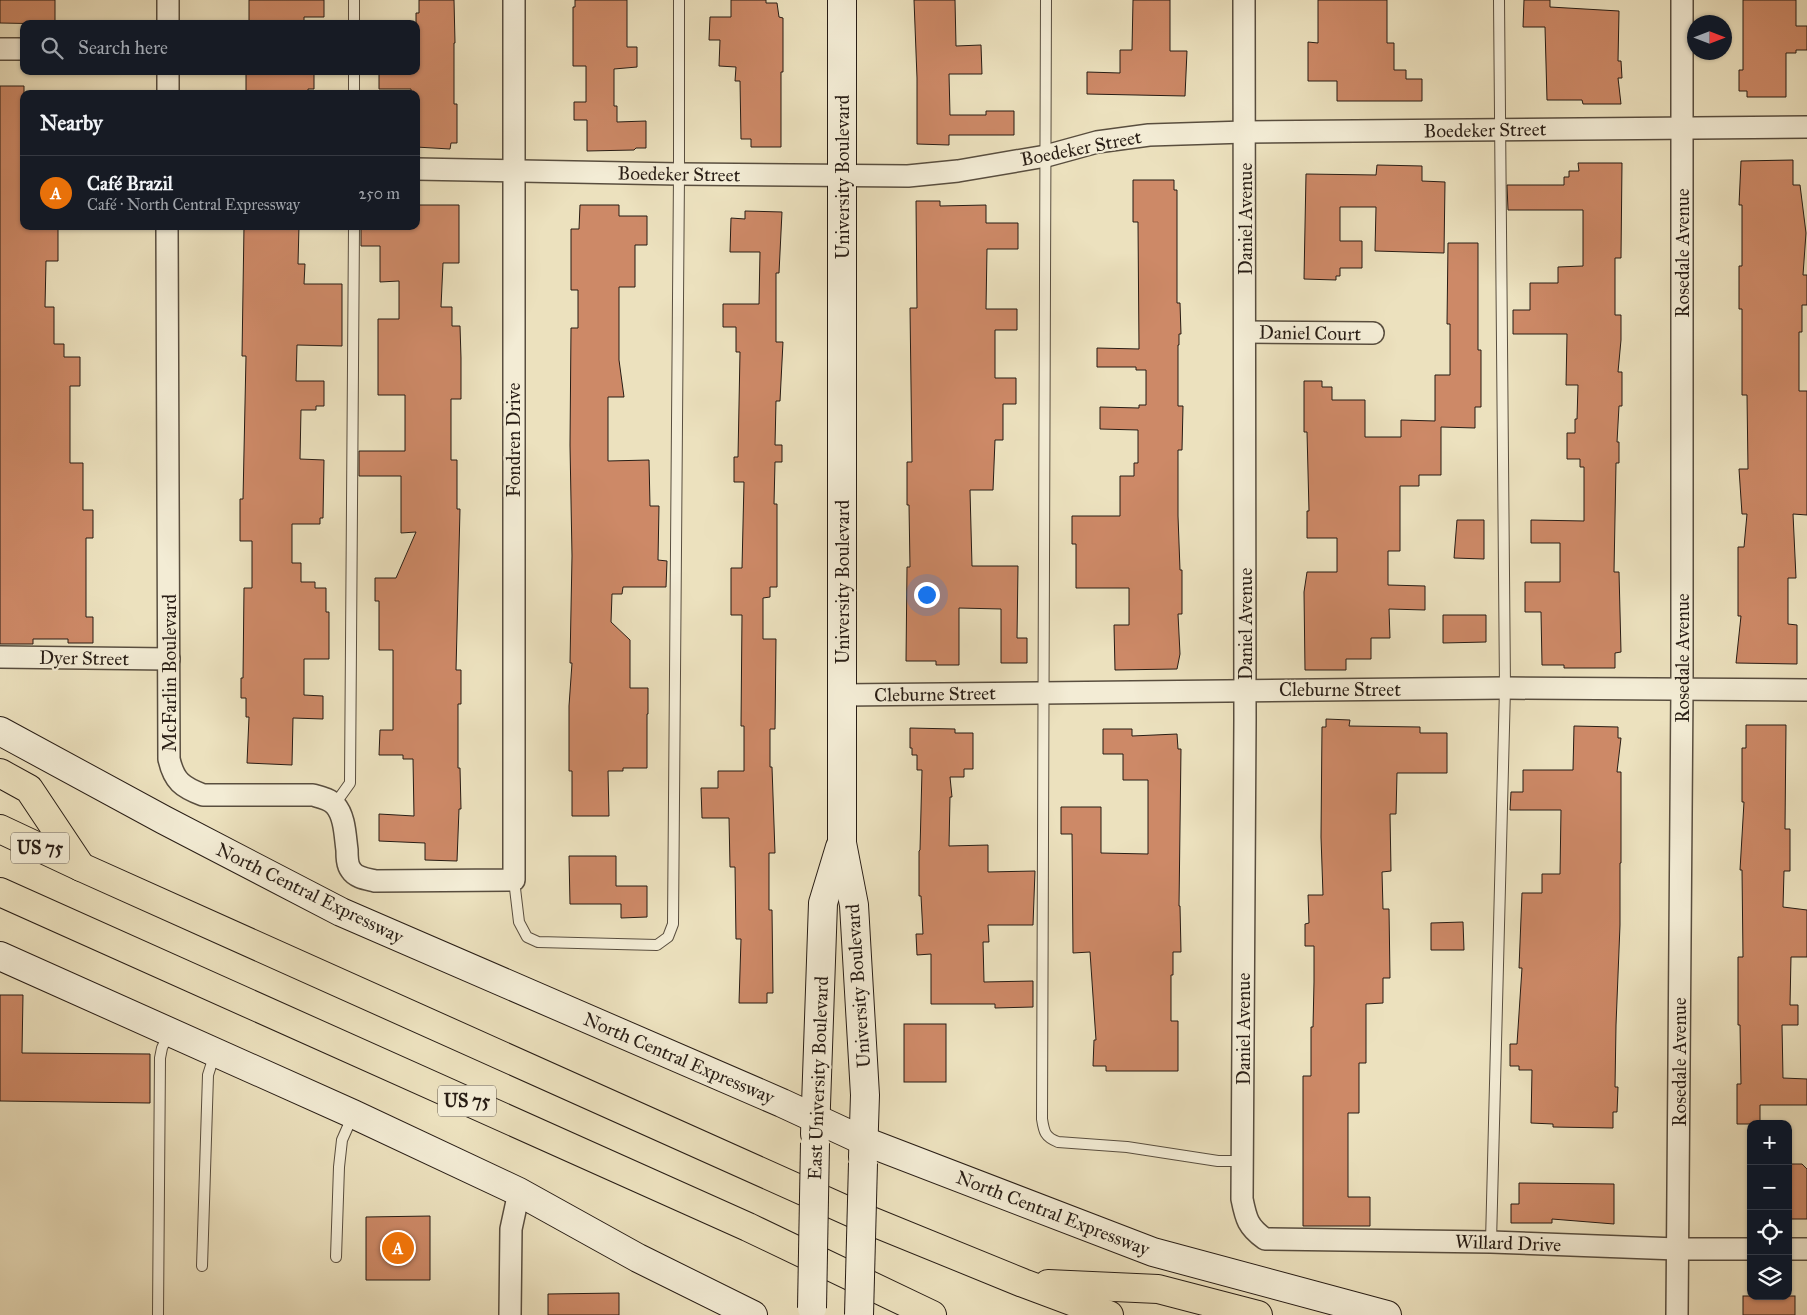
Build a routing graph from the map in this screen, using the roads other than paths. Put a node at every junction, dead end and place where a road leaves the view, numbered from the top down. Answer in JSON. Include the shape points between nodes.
{"nodes":[{"id":1,"x":168,"y":0,"type":"edge"},
{"id":2,"x":354,"y":0,"type":"edge"},
{"id":3,"x":514,"y":0,"type":"edge"},
{"id":4,"x":678,"y":0,"type":"edge"},
{"id":5,"x":842,"y":0,"type":"edge"},
{"id":6,"x":1046,"y":0,"type":"edge"},
{"id":7,"x":1244,"y":0,"type":"edge"},
{"id":8,"x":1499,"y":0,"type":"edge"},
{"id":9,"x":1682,"y":0,"type":"edge"},
{"id":10,"x":168,"y":20,"type":"edge"},
{"id":11,"x":354,"y":20,"type":"edge"},
{"id":12,"x":0,"y":49,"type":"edge"},
{"id":13,"x":20,"y":49,"type":"edge"},
{"id":14,"x":168,"y":75,"type":"edge"},
{"id":15,"x":354,"y":75,"type":"edge"},
{"id":16,"x":168,"y":90,"type":"edge"},
{"id":17,"x":354,"y":90,"type":"edge"},
{"id":18,"x":1682,"y":127,"type":"junction"},
{"id":19,"x":1807,"y":127,"type":"edge"},
{"id":20,"x":1499,"y":131,"type":"junction"},
{"id":21,"x":1245,"y":132,"type":"junction"},
{"id":22,"x":1046,"y":156,"type":"junction"},
{"id":23,"x":420,"y":169,"type":"edge"},
{"id":24,"x":513,"y":171,"type":"junction"},
{"id":25,"x":679,"y":174,"type":"junction"},
{"id":26,"x":841,"y":176,"type":"junction"},
{"id":27,"x":167,"y":230,"type":"edge"},
{"id":28,"x":354,"y":230,"type":"edge"},
{"id":29,"x":1246,"y":332,"type":"junction"},
{"id":30,"x":1373,"y":333,"type":"dead end"},
{"id":31,"x":0,"y":657,"type":"edge"},
{"id":32,"x":169,"y":659,"type":"junction"},
{"id":33,"x":1505,"y":688,"type":"junction"},
{"id":34,"x":1682,"y":688,"type":"junction"},
{"id":35,"x":1245,"y":689,"type":"junction"},
{"id":36,"x":1807,"y":690,"type":"edge"},
{"id":37,"x":1042,"y":693,"type":"junction"},
{"id":38,"x":842,"y":695,"type":"junction"},
{"id":39,"x":0,"y":731,"type":"edge"},
{"id":40,"x":0,"y":774,"type":"edge"},
{"id":41,"x":335,"y":804,"type":"junction"},
{"id":42,"x":0,"y":829,"type":"edge"},
{"id":43,"x":842,"y":843,"type":"junction"},
{"id":44,"x":81,"y":867,"type":"junction"},
{"id":45,"x":514,"y":880,"type":"junction"},
{"id":46,"x":0,"y":892,"type":"edge"},
{"id":47,"x":0,"y":956,"type":"edge"},
{"id":48,"x":169,"y":1031,"type":"junction"},
{"id":49,"x":216,"y":1052,"type":"junction"},
{"id":50,"x":353,"y":1114,"type":"junction"},
{"id":51,"x":815,"y":1131,"type":"junction"},
{"id":52,"x":863,"y":1152,"type":"junction"},
{"id":53,"x":1242,"y":1162,"type":"junction"},
{"id":54,"x":519,"y":1192,"type":"junction"},
{"id":55,"x":1265,"y":1239,"type":"joint"},
{"id":56,"x":1491,"y":1242,"type":"junction"},
{"id":57,"x":1678,"y":1249,"type":"junction"},
{"id":58,"x":1747,"y":1249,"type":"edge"},
{"id":59,"x":1792,"y":1249,"type":"edge"},
{"id":60,"x":1807,"y":1249,"type":"edge"},
{"id":61,"x":336,"y":1257,"type":"dead end"},
{"id":62,"x":202,"y":1266,"type":"dead end"},
{"id":63,"x":1023,"y":1283,"type":"junction"},
{"id":64,"x":812,"y":1312,"type":"edge"},
{"id":65,"x":158,"y":1315,"type":"edge"},
{"id":66,"x":510,"y":1315,"type":"edge"},
{"id":67,"x":753,"y":1315,"type":"edge"},
{"id":68,"x":859,"y":1315,"type":"edge"},
{"id":69,"x":932,"y":1315,"type":"edge"},
{"id":70,"x":1109,"y":1315,"type":"edge"},
{"id":71,"x":1258,"y":1315,"type":"edge"},
{"id":72,"x":1387,"y":1315,"type":"edge"},
{"id":73,"x":1677,"y":1315,"type":"edge"}],
"edges":[{"from":1,"to":10,"type":"street"},
{"from":2,"to":11,"type":"lane"},
{"from":3,"to":24,"type":"street","name":"Fondren Drive"},
{"from":4,"to":25,"type":"lane"},
{"from":5,"to":26,"type":"main road","name":"University Boulevard"},
{"from":6,"to":22,"type":"lane"},
{"from":7,"to":21,"type":"street","name":"Daniel Avenue"},
{"from":8,"to":20,"type":"lane"},
{"from":9,"to":18,"type":"street","name":"Rosedale Avenue"},
{"from":12,"to":13,"type":"street"},
{"from":14,"to":16,"type":"street"},
{"from":15,"to":17,"type":"lane"},
{"from":18,"to":19,"type":"street","name":"Boedeker Street"},
{"from":18,"to":20,"type":"street","name":"Boedeker Street"},
{"from":18,"to":34,"type":"street","name":"Rosedale Avenue"},
{"from":20,"to":21,"type":"street","name":"Boedeker Street"},
{"from":20,"to":33,"type":"lane"},
{"from":21,"to":22,"type":"street","name":"Boedeker Street","via":[[1149,135],[1097,142]]},
{"from":21,"to":29,"type":"street","name":"Daniel Avenue"},
{"from":22,"to":26,"type":"street","name":"Boedeker Street","via":[[908,176]]},
{"from":22,"to":37,"type":"lane"},
{"from":23,"to":24,"type":"street","name":"Boedeker Street"},
{"from":24,"to":25,"type":"street","name":"Boedeker Street"},
{"from":24,"to":45,"type":"street","name":"Fondren Drive"},
{"from":25,"to":26,"type":"street","name":"Boedeker Street"},
{"from":25,"to":45,"type":"lane","via":[[673,924],[668,937],[658,944],[538,942],[527,937],[519,922]]},
{"from":26,"to":38,"type":"main road","name":"University Boulevard"},
{"from":27,"to":32,"type":"street","name":"McFarlin Boulevard"},
{"from":28,"to":41,"type":"lane","via":[[350,783]]},
{"from":29,"to":30,"type":"street","name":"Daniel Court"},
{"from":29,"to":35,"type":"street","name":"Daniel Avenue"},
{"from":31,"to":32,"type":"street","name":"Dyer Street"},
{"from":32,"to":41,"type":"street","name":"McFarlin Boulevard","via":[[169,759],[172,772],[187,789],[203,795],[313,795]]},
{"from":33,"to":34,"type":"street","name":"Cleburne Street"},
{"from":33,"to":35,"type":"street","name":"Cleburne Street"},
{"from":33,"to":56,"type":"lane"},
{"from":34,"to":36,"type":"street","name":"Cleburne Street"},
{"from":34,"to":57,"type":"street","name":"Rosedale Avenue"},
{"from":35,"to":37,"type":"street","name":"Cleburne Street"},
{"from":35,"to":53,"type":"street","name":"Daniel Avenue"},
{"from":37,"to":38,"type":"street","name":"Cleburne Street"},
{"from":37,"to":53,"type":"lane","via":[[1044,1130],[1049,1139],[1058,1142]]},
{"from":38,"to":43,"type":"main road","name":"University Boulevard"},
{"from":39,"to":51,"type":"main road","name":"North Central Expressway","via":[[342,912]]},
{"from":40,"to":44,"type":"highway","via":[[29,789]]},
{"from":41,"to":45,"type":"street","via":[[343,824],[351,870],[361,878],[375,881]]},
{"from":42,"to":44,"type":"highway","number":"US 75"},
{"from":43,"to":51,"type":"main road","name":"East University Boulevard","via":[[824,904]]},
{"from":43,"to":52,"type":"main road","name":"University Boulevard","via":[[854,905],[865,1095]]},
{"from":44,"to":63,"type":"highway","number":"US 75","via":[[839,1207]]},
{"from":46,"to":69,"type":"highway","number":"US 75","via":[[748,1227]]},
{"from":47,"to":48,"type":"main road"},
{"from":48,"to":49,"type":"main road"},
{"from":48,"to":65,"type":"lane","via":[[160,1058]]},
{"from":49,"to":50,"type":"main road"},
{"from":49,"to":62,"type":"lane","via":[[208,1075]]},
{"from":50,"to":54,"type":"main road"},
{"from":50,"to":61,"type":"lane","via":[[342,1140],[338,1167]]},
{"from":51,"to":52,"type":"main road","name":"North Central Expressway"},
{"from":51,"to":64,"type":"main road","name":"East University Boulevard","bridge":true},
{"from":52,"to":68,"type":"main road","bridge":true},
{"from":52,"to":72,"type":"main road","name":"North Central Expressway","via":[[1153,1252]]},
{"from":53,"to":55,"type":"street","name":"Daniel Avenue","via":[[1242,1199],[1247,1222]]},
{"from":54,"to":66,"type":"street","via":[[511,1230]]},
{"from":54,"to":67,"type":"main road","via":[[638,1258]]},
{"from":55,"to":56,"type":"street","name":"Willard Drive"},
{"from":56,"to":57,"type":"street","name":"Willard Drive"},
{"from":57,"to":58,"type":"street","name":"Willard Drive"},
{"from":57,"to":73,"type":"street","name":"Rosedale Avenue"},
{"from":59,"to":60,"type":"street"},
{"from":63,"to":70,"type":"highway","number":"US 75"},
{"from":63,"to":71,"type":"highway","via":[[1158,1289]]}]}
